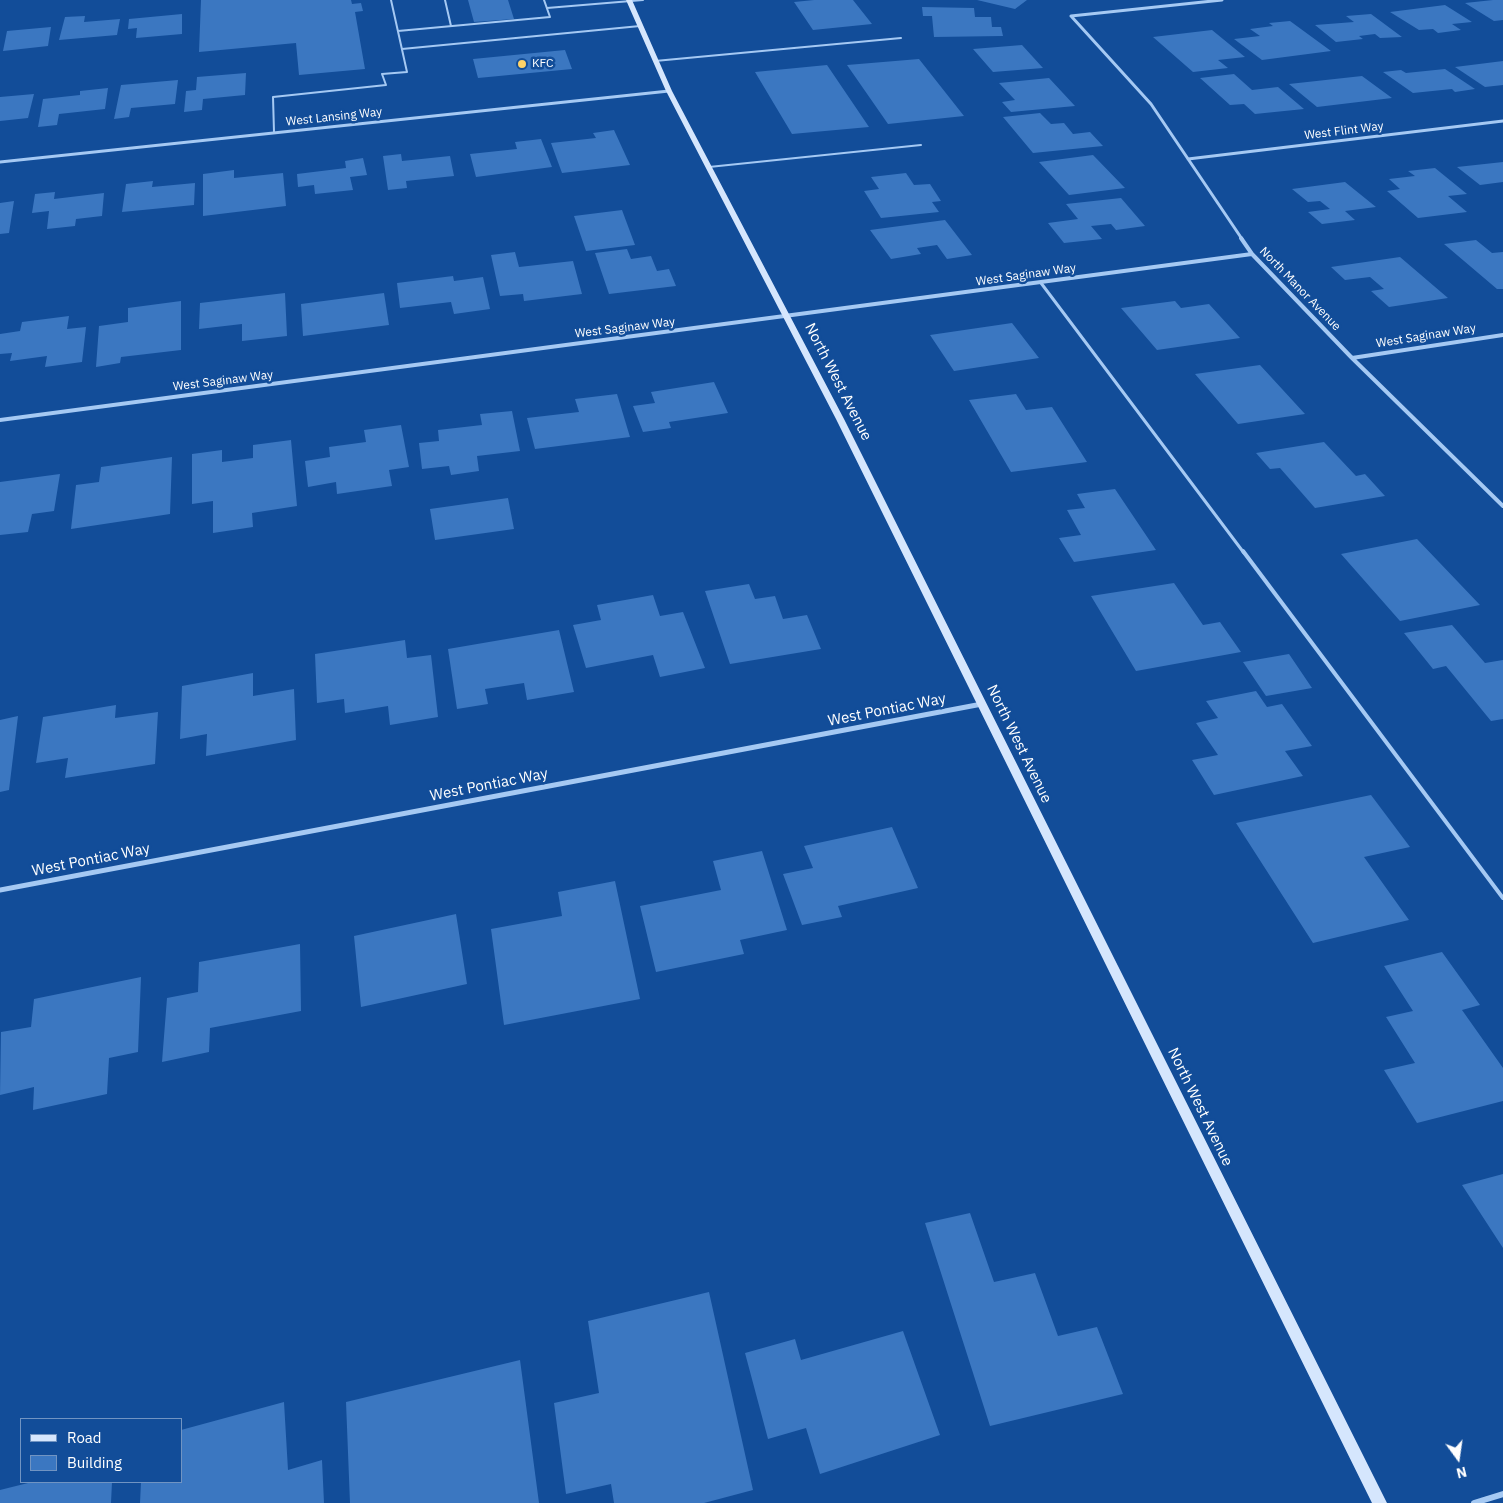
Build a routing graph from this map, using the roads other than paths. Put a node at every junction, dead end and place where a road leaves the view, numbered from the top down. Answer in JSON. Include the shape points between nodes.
{"nodes":[{"id":1,"x":391,"y":0,"type":"edge"},
{"id":2,"x":445,"y":0,"type":"edge"},
{"id":3,"x":544,"y":0,"type":"edge"},
{"id":4,"x":643,"y":0,"type":"edge"},
{"id":5,"x":1222,"y":0,"type":"edge"},
{"id":6,"x":629,"y":1,"type":"edge"},
{"id":7,"x":547,"y":8,"type":"junction"},
{"id":8,"x":452,"y":26,"type":"junction"},
{"id":9,"x":640,"y":26,"type":"junction"},
{"id":10,"x":398,"y":31,"type":"junction"},
{"id":11,"x":901,"y":38,"type":"dead end"},
{"id":12,"x":402,"y":49,"type":"junction"},
{"id":13,"x":655,"y":61,"type":"junction"},
{"id":14,"x":669,"y":91,"type":"junction"},
{"id":15,"x":1503,"y":121,"type":"edge"},
{"id":16,"x":274,"y":132,"type":"junction"},
{"id":17,"x":921,"y":145,"type":"dead end"},
{"id":18,"x":1188,"y":159,"type":"junction"},
{"id":19,"x":0,"y":162,"type":"edge"},
{"id":20,"x":709,"y":168,"type":"junction"},
{"id":21,"x":1252,"y":254,"type":"junction"},
{"id":22,"x":1041,"y":283,"type":"junction"},
{"id":23,"x":788,"y":317,"type":"junction"},
{"id":24,"x":1503,"y":335,"type":"edge"},
{"id":25,"x":1352,"y":358,"type":"junction"},
{"id":26,"x":0,"y":420,"type":"edge"},
{"id":27,"x":1503,"y":506,"type":"edge"},
{"id":28,"x":983,"y":704,"type":"junction"},
{"id":29,"x":0,"y":890,"type":"edge"},
{"id":30,"x":1503,"y":898,"type":"edge"},
{"id":31,"x":1503,"y":1494,"type":"edge"},
{"id":32,"x":1380,"y":1503,"type":"edge"},
{"id":33,"x":1474,"y":1503,"type":"edge"}],
"edges":[{"from":1,"to":10,"type":"lane"},
{"from":2,"to":8,"type":"lane"},
{"from":3,"to":7,"type":"lane"},
{"from":4,"to":6,"type":"lane"},
{"from":5,"to":18,"type":"street","name":"North Manor Avenue","via":[[1071,16],[1151,104]]},
{"from":6,"to":7,"type":"lane"},
{"from":6,"to":9,"type":"main road","name":"North West Avenue"},
{"from":7,"to":8,"type":"lane","via":[[550,17]]},
{"from":8,"to":10,"type":"lane"},
{"from":9,"to":12,"type":"lane"},
{"from":9,"to":13,"type":"main road","name":"North West Avenue"},
{"from":10,"to":12,"type":"lane"},
{"from":11,"to":13,"type":"lane"},
{"from":12,"to":16,"type":"lane","via":[[407,72],[382,74],[386,85],[273,97]]},
{"from":13,"to":14,"type":"main road","name":"North West Avenue"},
{"from":14,"to":16,"type":"street","name":"West Lansing Way"},
{"from":14,"to":20,"type":"main road","name":"North West Avenue"},
{"from":15,"to":18,"type":"street","name":"West Flint Way"},
{"from":16,"to":19,"type":"street","name":"West Lansing Way"},
{"from":17,"to":20,"type":"lane"},
{"from":18,"to":21,"type":"street","name":"North Manor Avenue"},
{"from":20,"to":23,"type":"main road","name":"North West Avenue"},
{"from":21,"to":22,"type":"street","name":"West Saginaw Way"},
{"from":21,"to":25,"type":"street","name":"North Manor Avenue"},
{"from":22,"to":23,"type":"street","name":"West Saginaw Way"},
{"from":22,"to":30,"type":"lane"},
{"from":23,"to":26,"type":"street","name":"West Saginaw Way"},
{"from":23,"to":28,"type":"main road","name":"North West Avenue"},
{"from":24,"to":25,"type":"street","name":"West Saginaw Way"},
{"from":25,"to":27,"type":"street","name":"North Manor Avenue"},
{"from":28,"to":29,"type":"street","name":"West Pontiac Way"},
{"from":28,"to":32,"type":"main road","name":"North West Avenue"},
{"from":31,"to":33,"type":"street"}]}
